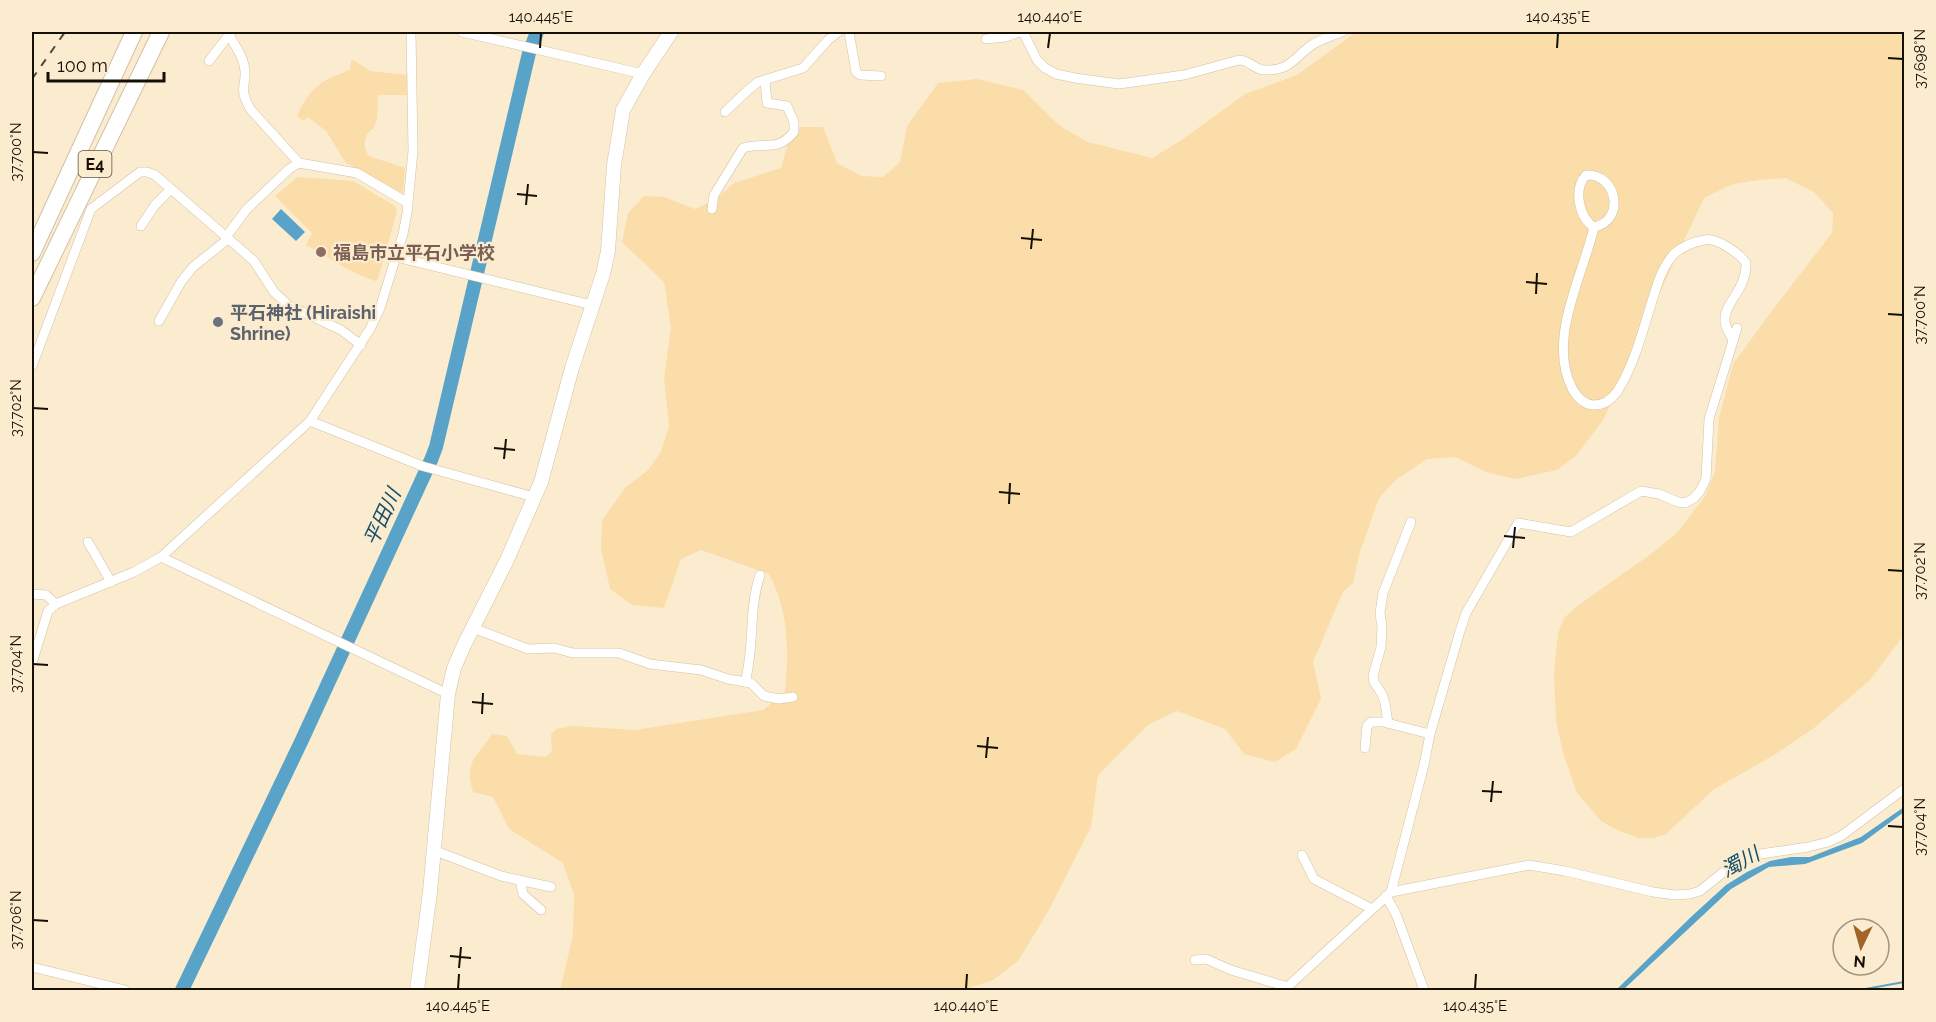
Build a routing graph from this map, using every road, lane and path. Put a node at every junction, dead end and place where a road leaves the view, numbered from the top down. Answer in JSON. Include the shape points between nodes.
{"nodes":[{"id":1,"x":134,"y":32,"type":"edge"},
{"id":2,"x":161,"y":32,"type":"edge"},
{"id":3,"x":411,"y":32,"type":"edge"},
{"id":4,"x":462,"y":32,"type":"edge"},
{"id":5,"x":671,"y":32,"type":"edge"},
{"id":6,"x":838,"y":32,"type":"edge"},
{"id":7,"x":849,"y":32,"type":"edge"},
{"id":8,"x":1022,"y":32,"type":"edge"},
{"id":9,"x":1342,"y":32,"type":"edge"},
{"id":10,"x":230,"y":33,"type":"edge"},
{"id":11,"x":986,"y":39,"type":"dead end"},
{"id":12,"x":209,"y":61,"type":"dead end"},
{"id":13,"x":643,"y":74,"type":"junction"},
{"id":14,"x":881,"y":76,"type":"dead end"},
{"id":15,"x":765,"y":80,"type":"junction"},
{"id":16,"x":725,"y":112,"type":"dead end"},
{"id":17,"x":298,"y":164,"type":"junction"},
{"id":18,"x":171,"y":189,"type":"junction"},
{"id":19,"x":408,"y":203,"type":"junction"},
{"id":20,"x":712,"y":209,"type":"dead end"},
{"id":21,"x":141,"y":226,"type":"dead end"},
{"id":22,"x":1594,"y":227,"type":"junction"},
{"id":23,"x":227,"y":238,"type":"junction"},
{"id":24,"x":32,"y":253,"type":"edge"},
{"id":25,"x":396,"y":257,"type":"junction"},
{"id":26,"x":32,"y":298,"type":"edge"},
{"id":27,"x":592,"y":305,"type":"junction"},
{"id":28,"x":159,"y":321,"type":"dead end"},
{"id":29,"x":1737,"y":327,"type":"dead end"},
{"id":30,"x":1733,"y":340,"type":"junction"},
{"id":31,"x":361,"y":345,"type":"junction"},
{"id":32,"x":32,"y":366,"type":"edge"},
{"id":33,"x":310,"y":421,"type":"junction"},
{"id":34,"x":534,"y":497,"type":"junction"},
{"id":35,"x":1411,"y":522,"type":"dead end"},
{"id":36,"x":88,"y":542,"type":"dead end"},
{"id":37,"x":161,"y":557,"type":"junction"},
{"id":38,"x":760,"y":574,"type":"dead end"},
{"id":39,"x":111,"y":582,"type":"junction"},
{"id":40,"x":32,"y":594,"type":"edge"},
{"id":41,"x":56,"y":604,"type":"junction"},
{"id":42,"x":473,"y":628,"type":"junction"},
{"id":43,"x":32,"y":663,"type":"edge"},
{"id":44,"x":745,"y":682,"type":"junction"},
{"id":45,"x":448,"y":694,"type":"junction"},
{"id":46,"x":793,"y":697,"type":"dead end"},
{"id":47,"x":1388,"y":723,"type":"junction"},
{"id":48,"x":1430,"y":734,"type":"junction"},
{"id":49,"x":1365,"y":747,"type":"dead end"},
{"id":50,"x":1905,"y":789,"type":"edge"},
{"id":51,"x":433,"y":850,"type":"junction"},
{"id":52,"x":1302,"y":855,"type":"dead end"},
{"id":53,"x":520,"y":880,"type":"junction"},
{"id":54,"x":551,"y":887,"type":"dead end"},
{"id":55,"x":1388,"y":894,"type":"junction"},
{"id":56,"x":1372,"y":909,"type":"junction"},
{"id":57,"x":541,"y":910,"type":"dead end"},
{"id":58,"x":1195,"y":960,"type":"dead end"},
{"id":59,"x":32,"y":967,"type":"edge"},
{"id":60,"x":1286,"y":988,"type":"edge"},
{"id":61,"x":125,"y":990,"type":"edge"},
{"id":62,"x":417,"y":990,"type":"edge"},
{"id":63,"x":1424,"y":990,"type":"edge"}],
"edges":[{"from":1,"to":24,"type":"highway","number":"E4"},
{"from":2,"to":26,"type":"highway","number":"E4"},
{"from":3,"to":19,"type":"street","via":[[413,151]]},
{"from":4,"to":13,"type":"street"},
{"from":5,"to":13,"type":"street"},
{"from":6,"to":15,"type":"street","via":[[803,68]]},
{"from":7,"to":14,"type":"street","via":[[856,72]]},
{"from":8,"to":9,"type":"street","via":[[1037,60],[1051,73],[1119,84],[1184,75],[1239,60],[1262,70],[1284,68],[1312,45]]},
{"from":8,"to":11,"type":"street"},
{"from":10,"to":12,"type":"street"},
{"from":10,"to":17,"type":"street","via":[[244,65],[242,91],[246,103]]},
{"from":13,"to":27,"type":"street","via":[[623,110],[614,165],[608,252]]},
{"from":15,"to":16,"type":"street"},
{"from":15,"to":20,"type":"street","via":[[767,103],[787,106],[794,132],[785,142],[773,146],[743,148],[714,195]]},
{"from":17,"to":19,"type":"street","via":[[357,173]]},
{"from":17,"to":23,"type":"street","via":[[246,210]]},
{"from":18,"to":21,"type":"street"},
{"from":18,"to":23,"type":"street"},
{"from":18,"to":32,"type":"street","via":[[155,175],[140,172],[91,208]]},
{"from":19,"to":25,"type":"street"},
{"from":22,"to":22,"type":"street","via":[[1611,219],[1612,192],[1602,178],[1586,175],[1579,193],[1581,210]]},
{"from":22,"to":30,"type":"street","via":[[1573,291],[1564,339],[1569,381],[1577,396],[1591,405],[1607,402],[1616,393],[1638,344],[1660,275],[1673,255],[1688,245],[1711,239],[1745,260],[1746,275],[1729,305],[1725,322]]},
{"from":23,"to":28,"type":"street","via":[[193,267]]},
{"from":23,"to":31,"type":"street","via":[[254,261],[274,292],[288,305],[341,330]]},
{"from":25,"to":27,"type":"street"},
{"from":25,"to":31,"type":"street","via":[[380,308]]},
{"from":27,"to":34,"type":"street"},
{"from":29,"to":30,"type":"street"},
{"from":30,"to":48,"type":"street","via":[[1709,419],[1706,479],[1701,491],[1694,498],[1678,502],[1641,491],[1571,532],[1518,523],[1466,613]]},
{"from":31,"to":33,"type":"street"},
{"from":33,"to":34,"type":"street","via":[[422,466]]},
{"from":33,"to":37,"type":"street"},
{"from":34,"to":42,"type":"street"},
{"from":35,"to":47,"type":"street","via":[[1383,593],[1380,613],[1381,647],[1373,676],[1382,694]]},
{"from":36,"to":39,"type":"street"},
{"from":37,"to":39,"type":"street"},
{"from":37,"to":45,"type":"street"},
{"from":38,"to":44,"type":"street","via":[[754,595]]},
{"from":39,"to":41,"type":"street"},
{"from":40,"to":41,"type":"street","via":[[46,595]]},
{"from":41,"to":43,"type":"street","via":[[48,610]]},
{"from":42,"to":44,"type":"street","via":[[528,649],[619,653],[650,664],[701,670]]},
{"from":42,"to":45,"type":"street","via":[[454,668]]},
{"from":44,"to":46,"type":"street","via":[[764,696]]},
{"from":45,"to":51,"type":"street"},
{"from":47,"to":48,"type":"street"},
{"from":47,"to":49,"type":"street","via":[[1368,724]]},
{"from":48,"to":55,"type":"street"},
{"from":50,"to":55,"type":"street","via":[[1841,836],[1808,847],[1754,855],[1726,870],[1701,891],[1690,894],[1653,892],[1529,865]]},
{"from":51,"to":53,"type":"street"},
{"from":51,"to":62,"type":"street"},
{"from":52,"to":56,"type":"street","via":[[1314,879]]},
{"from":53,"to":54,"type":"street"},
{"from":53,"to":57,"type":"street","via":[[523,894]]},
{"from":55,"to":56,"type":"street"},
{"from":55,"to":63,"type":"street"},
{"from":56,"to":60,"type":"street"},
{"from":58,"to":60,"type":"street","via":[[1206,959]]},
{"from":59,"to":61,"type":"street"}]}
